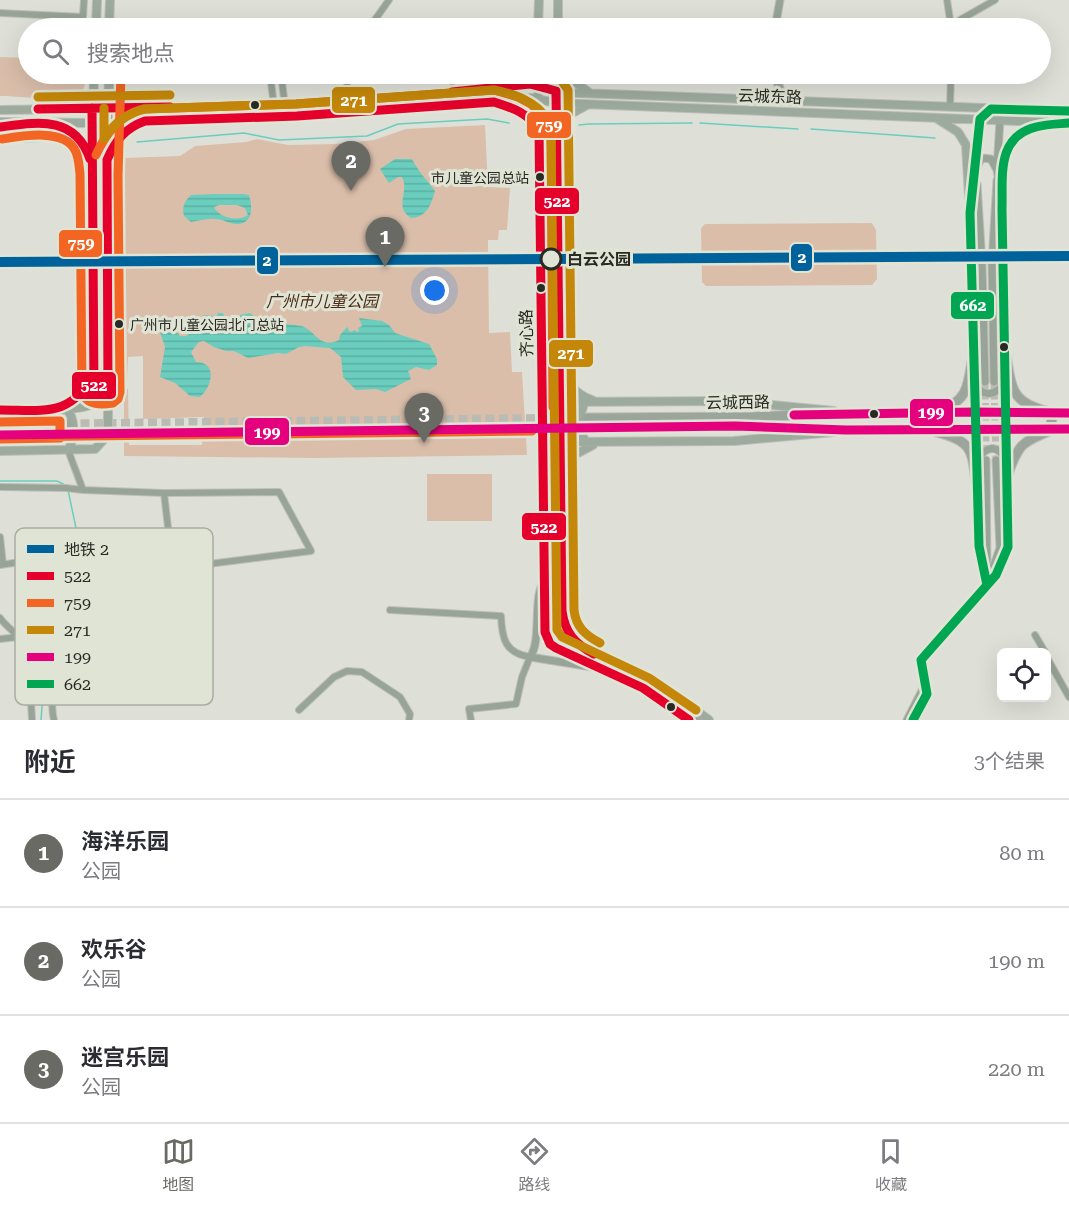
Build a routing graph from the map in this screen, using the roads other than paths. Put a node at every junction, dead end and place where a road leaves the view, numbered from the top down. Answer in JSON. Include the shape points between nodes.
{"nodes":[{"id":1,"x":84,"y":0,"type":"edge"},
{"id":2,"x":97,"y":0,"type":"edge"},
{"id":3,"x":110,"y":0,"type":"edge"},
{"id":4,"x":389,"y":0,"type":"edge"},
{"id":5,"x":539,"y":0,"type":"edge"},
{"id":6,"x":558,"y":0,"type":"edge"},
{"id":7,"x":780,"y":0,"type":"edge"},
{"id":8,"x":947,"y":0,"type":"edge"},
{"id":9,"x":995,"y":0,"type":"edge"},
{"id":10,"x":0,"y":13,"type":"edge"},
{"id":11,"x":96,"y":18,"type":"edge"},
{"id":12,"x":109,"y":18,"type":"edge"},
{"id":13,"x":376,"y":18,"type":"edge"},
{"id":14,"x":539,"y":18,"type":"edge"},
{"id":15,"x":557,"y":18,"type":"edge"},
{"id":16,"x":777,"y":18,"type":"edge"},
{"id":17,"x":950,"y":18,"type":"edge"},
{"id":18,"x":966,"y":18,"type":"edge"},
{"id":19,"x":93,"y":84,"type":"edge"},
{"id":20,"x":109,"y":84,"type":"edge"},
{"id":21,"x":112,"y":84,"type":"edge"},
{"id":22,"x":271,"y":84,"type":"edge"},
{"id":23,"x":282,"y":84,"type":"edge"},
{"id":24,"x":347,"y":84,"type":"edge"},
{"id":25,"x":556,"y":84,"type":"edge"},
{"id":26,"x":578,"y":84,"type":"edge"},
{"id":27,"x":774,"y":84,"type":"edge"},
{"id":28,"x":778,"y":84,"type":"edge"},
{"id":29,"x":951,"y":84,"type":"edge"},
{"id":30,"x":538,"y":85,"type":"junction"},
{"id":31,"x":514,"y":86,"type":"joint"},
{"id":32,"x":556,"y":91,"type":"junction"},
{"id":33,"x":591,"y":93,"type":"junction"},
{"id":34,"x":617,"y":94,"type":"junction"},
{"id":35,"x":538,"y":99,"type":"junction"},
{"id":36,"x":732,"y":99,"type":"junction"},
{"id":37,"x":764,"y":99,"type":"junction"},
{"id":38,"x":349,"y":101,"type":"junction"},
{"id":39,"x":788,"y":101,"type":"junction"},
{"id":40,"x":494,"y":102,"type":"junction"},
{"id":41,"x":556,"y":103,"type":"junction"},
{"id":42,"x":589,"y":104,"type":"junction"},
{"id":43,"x":616,"y":105,"type":"junction"},
{"id":44,"x":274,"y":106,"type":"junction"},
{"id":45,"x":285,"y":106,"type":"junction"},
{"id":46,"x":929,"y":106,"type":"junction"},
{"id":47,"x":134,"y":107,"type":"junction"},
{"id":48,"x":950,"y":107,"type":"junction"},
{"id":49,"x":0,"y":108,"type":"edge"},
{"id":50,"x":92,"y":108,"type":"junction"},
{"id":51,"x":108,"y":108,"type":"junction"},
{"id":52,"x":991,"y":109,"type":"junction"},
{"id":53,"x":732,"y":110,"type":"junction"},
{"id":54,"x":1064,"y":111,"type":"edge"},
{"id":55,"x":932,"y":117,"type":"junction"},
{"id":56,"x":980,"y":119,"type":"junction"},
{"id":57,"x":1000,"y":120,"type":"junction"},
{"id":58,"x":145,"y":121,"type":"junction"},
{"id":59,"x":0,"y":122,"type":"edge"},
{"id":60,"x":40,"y":122,"type":"junction"},
{"id":61,"x":109,"y":122,"type":"junction"},
{"id":62,"x":92,"y":123,"type":"junction"},
{"id":63,"x":1059,"y":123,"type":"junction"},
{"id":64,"x":1069,"y":123,"type":"edge"},
{"id":65,"x":0,"y":128,"type":"edge"},
{"id":66,"x":539,"y":130,"type":"junction"},
{"id":67,"x":557,"y":135,"type":"junction"},
{"id":68,"x":539,"y":153,"type":"junction"},
{"id":69,"x":557,"y":153,"type":"junction"},
{"id":70,"x":107,"y":160,"type":"junction"},
{"id":71,"x":976,"y":167,"type":"junction"},
{"id":72,"x":997,"y":170,"type":"junction"},
{"id":73,"x":92,"y":173,"type":"junction"},
{"id":74,"x":106,"y":175,"type":"junction"},
{"id":75,"x":1002,"y":209,"type":"junction"},
{"id":76,"x":970,"y":213,"type":"junction"},
{"id":77,"x":1006,"y":355,"type":"junction"},
{"id":78,"x":973,"y":356,"type":"junction"},
{"id":79,"x":559,"y":358,"type":"junction"},
{"id":80,"x":94,"y":369,"type":"junction"},
{"id":81,"x":985,"y":382,"type":"tunnel mouth"},
{"id":82,"x":994,"y":382,"type":"tunnel mouth"},
{"id":83,"x":1006,"y":382,"type":"junction"},
{"id":84,"x":974,"y":384,"type":"junction"},
{"id":85,"x":94,"y":392,"type":"junction"},
{"id":86,"x":108,"y":392,"type":"junction"},
{"id":87,"x":559,"y":402,"type":"junction"},
{"id":88,"x":585,"y":402,"type":"junction"},
{"id":89,"x":599,"y":402,"type":"junction"},
{"id":90,"x":56,"y":409,"type":"junction"},
{"id":91,"x":66,"y":409,"type":"junction"},
{"id":92,"x":0,"y":410,"type":"edge"},
{"id":93,"x":929,"y":412,"type":"junction"},
{"id":94,"x":974,"y":412,"type":"junction"},
{"id":95,"x":849,"y":413,"type":"junction"},
{"id":96,"x":1006,"y":413,"type":"junction"},
{"id":97,"x":1053,"y":413,"type":"junction"},
{"id":98,"x":1069,"y":413,"type":"edge"},
{"id":99,"x":541,"y":423,"type":"junction"},
{"id":100,"x":0,"y":425,"type":"edge"},
{"id":101,"x":922,"y":428,"type":"junction"},
{"id":102,"x":975,"y":428,"type":"junction"},
{"id":103,"x":1006,"y":428,"type":"junction"},
{"id":104,"x":1054,"y":429,"type":"junction"},
{"id":105,"x":1069,"y":429,"type":"edge"},
{"id":106,"x":846,"y":430,"type":"junction"},
{"id":107,"x":0,"y":435,"type":"edge"},
{"id":108,"x":559,"y":442,"type":"junction"},
{"id":109,"x":592,"y":443,"type":"junction"},
{"id":110,"x":68,"y":450,"type":"junction"},
{"id":111,"x":0,"y":451,"type":"edge"},
{"id":112,"x":976,"y":460,"type":"junction"},
{"id":113,"x":986,"y":460,"type":"tunnel mouth"},
{"id":114,"x":996,"y":460,"type":"tunnel mouth"},
{"id":115,"x":1008,"y":463,"type":"junction"},
{"id":116,"x":1008,"y":474,"type":"junction"},
{"id":117,"x":976,"y":482,"type":"junction"},
{"id":118,"x":0,"y":487,"type":"edge"},
{"id":119,"x":80,"y":490,"type":"junction"},
{"id":120,"x":560,"y":492,"type":"junction"},
{"id":121,"x":164,"y":493,"type":"junction"},
{"id":122,"x":168,"y":528,"type":"edge"},
{"id":123,"x":0,"y":537,"type":"edge"},
{"id":124,"x":1,"y":564,"type":"edge"},
{"id":125,"x":213,"y":564,"type":"edge"},
{"id":126,"x":561,"y":579,"type":"junction"},
{"id":127,"x":543,"y":581,"type":"junction"},
{"id":128,"x":987,"y":585,"type":"junction"},
{"id":129,"x":390,"y":610,"type":"dead end"},
{"id":130,"x":0,"y":618,"type":"edge"},
{"id":131,"x":15,"y":634,"type":"edge"},
{"id":132,"x":1035,"y":635,"type":"dead end"},
{"id":133,"x":15,"y":637,"type":"edge"},
{"id":134,"x":0,"y":639,"type":"edge"},
{"id":135,"x":1043,"y":648,"type":"edge"},
{"id":136,"x":530,"y":657,"type":"junction"},
{"id":137,"x":1051,"y":663,"type":"edge"},
{"id":138,"x":598,"y":668,"type":"junction"},
{"id":139,"x":926,"y":683,"type":"junction"},
{"id":140,"x":670,"y":693,"type":"junction"},
{"id":141,"x":1069,"y":697,"type":"edge"},
{"id":142,"x":31,"y":705,"type":"edge"},
{"id":143,"x":53,"y":705,"type":"edge"},
{"id":144,"x":688,"y":705,"type":"junction"},
{"id":145,"x":299,"y":710,"type":"dead end"},
{"id":146,"x":32,"y":720,"type":"edge"},
{"id":147,"x":54,"y":720,"type":"edge"},
{"id":148,"x":409,"y":720,"type":"edge"},
{"id":149,"x":471,"y":720,"type":"edge"},
{"id":150,"x":688,"y":720,"type":"edge"},
{"id":151,"x":699,"y":720,"type":"edge"},
{"id":152,"x":709,"y":720,"type":"edge"},
{"id":153,"x":717,"y":720,"type":"edge"},
{"id":154,"x":907,"y":720,"type":"edge"},
{"id":155,"x":913,"y":720,"type":"edge"}],
"edges":[{"from":1,"to":10,"type":"street","via":[[83,16]]},
{"from":2,"to":11,"type":"main road"},
{"from":3,"to":12,"type":"main road"},
{"from":4,"to":13,"type":"street"},
{"from":5,"to":14,"type":"main road"},
{"from":6,"to":15,"type":"main road"},
{"from":7,"to":16,"type":"street"},
{"from":8,"to":17,"type":"street"},
{"from":9,"to":18,"type":"street"},
{"from":19,"to":50,"type":"main road"},
{"from":20,"to":51,"type":"main road"},
{"from":21,"to":47,"type":"main road"},
{"from":22,"to":44,"type":"street"},
{"from":23,"to":45,"type":"street"},
{"from":24,"to":38,"type":"street"},
{"from":25,"to":32,"type":"main road","name":"齐心路"},
{"from":26,"to":33,"type":"main road"},
{"from":27,"to":37,"type":"main road"},
{"from":28,"to":39,"type":"main road"},
{"from":29,"to":48,"type":"street"},
{"from":30,"to":31,"type":"main road","name":"云城东路"},
{"from":30,"to":32,"type":"main road","name":"云城东路"},
{"from":30,"to":35,"type":"main road","name":"齐心路"},
{"from":31,"to":38,"type":"main road","name":"云城东路"},
{"from":32,"to":33,"type":"main road","name":"云城东路"},
{"from":32,"to":41,"type":"main road","name":"齐心路"},
{"from":33,"to":34,"type":"main road","name":"云城东路"},
{"from":34,"to":36,"type":"main road","name":"云城东路"},
{"from":34,"to":43,"type":"main road"},
{"from":35,"to":40,"type":"main road","name":"云城东路"},
{"from":35,"to":41,"type":"main road","name":"云城东路"},
{"from":35,"to":66,"type":"main road","name":"齐心路"},
{"from":36,"to":37,"type":"main road","name":"云城东路"},
{"from":36,"to":53,"type":"main road"},
{"from":37,"to":39,"type":"main road","name":"云城东路"},
{"from":38,"to":45,"type":"main road","name":"云城东路"},
{"from":39,"to":46,"type":"main road","name":"云城东路"},
{"from":40,"to":58,"type":"main road","name":"云城东路"},
{"from":40,"to":66,"type":"main road","via":[[519,110]]},
{"from":41,"to":42,"type":"main road","name":"云城东路"},
{"from":41,"to":67,"type":"main road","name":"齐心路"},
{"from":42,"to":43,"type":"main road","name":"云城东路"},
{"from":42,"to":67,"type":"main road","via":[[569,115]]},
{"from":43,"to":53,"type":"main road","name":"云城东路"},
{"from":44,"to":45,"type":"main road","name":"云城东路"},
{"from":44,"to":47,"type":"main road","name":"云城东路"},
{"from":46,"to":48,"type":"main road","name":"云城东路"},
{"from":46,"to":55,"type":"main road"},
{"from":47,"to":51,"type":"main road","name":"云城东路"},
{"from":48,"to":52,"type":"main road","name":"云城东路"},
{"from":49,"to":50,"type":"main road","name":"云城东路"},
{"from":50,"to":51,"type":"main road","name":"云城东路"},
{"from":50,"to":62,"type":"main road"},
{"from":51,"to":61,"type":"main road"},
{"from":52,"to":54,"type":"main road","name":"云城东路"},
{"from":52,"to":56,"type":"street"},
{"from":52,"to":57,"type":"street"},
{"from":53,"to":55,"type":"main road","name":"云城东路"},
{"from":54,"to":63,"type":"main road"},
{"from":55,"to":56,"type":"main road","name":"云城东路"},
{"from":55,"to":76,"type":"main road","via":[[958,132],[966,146]]},
{"from":56,"to":57,"type":"main road","name":"云城东路"},
{"from":56,"to":71,"type":"street"},
{"from":57,"to":63,"type":"main road","name":"云城东路"},
{"from":57,"to":72,"type":"street"},
{"from":58,"to":61,"type":"main road","name":"云城东路"},
{"from":58,"to":70,"type":"main road","via":[[117,138]]},
{"from":59,"to":60,"type":"main road","name":"云城东路"},
{"from":60,"to":62,"type":"main road","name":"云城东路"},
{"from":60,"to":65,"type":"street","name":"云城东路"},
{"from":60,"to":73,"type":"main road","via":[[69,129],[80,137]]},
{"from":61,"to":62,"type":"main road","name":"云城东路"},
{"from":61,"to":70,"type":"main road"},
{"from":62,"to":73,"type":"main road"},
{"from":63,"to":64,"type":"main road","name":"云城东路"},
{"from":63,"to":75,"type":"main road","via":[[1025,130],[1008,144]]},
{"from":66,"to":68,"type":"main road","name":"齐心路"},
{"from":67,"to":69,"type":"main road","name":"齐心路"},
{"from":68,"to":69,"type":"street"},
{"from":68,"to":99,"type":"main road","name":"齐心路"},
{"from":69,"to":79,"type":"main road","name":"齐心路"},
{"from":70,"to":74,"type":"main road"},
{"from":71,"to":72,"type":"street","via":[[982,158],[987,158]]},
{"from":71,"to":76,"type":"street"},
{"from":71,"to":81,"type":"street"},
{"from":72,"to":75,"type":"street"},
{"from":72,"to":82,"type":"street","via":[[992,263]]},
{"from":73,"to":74,"type":"main road","via":[[102,171]]},
{"from":73,"to":80,"type":"main road"},
{"from":74,"to":86,"type":"main road"},
{"from":75,"to":77,"type":"street"},
{"from":76,"to":78,"type":"street"},
{"from":77,"to":83,"type":"street"},
{"from":77,"to":97,"type":"main road","via":[[1011,385],[1020,399]]},
{"from":78,"to":84,"type":"street"},
{"from":78,"to":93,"type":"main road","via":[[968,385],[960,399],[949,407]]},
{"from":79,"to":87,"type":"main road","name":"齐心路"},
{"from":79,"to":89,"type":"main road","via":[[574,390]]},
{"from":80,"to":85,"type":"main road"},
{"from":80,"to":90,"type":"main road","via":[[80,398]]},
{"from":83,"to":84,"type":"street","via":[[991,394],[982,393]]},
{"from":83,"to":96,"type":"street"},
{"from":84,"to":94,"type":"street"},
{"from":85,"to":86,"type":"main road"},
{"from":85,"to":91,"type":"main road","via":[[92,405]]},
{"from":86,"to":110,"type":"main road","via":[[106,436],[95,449]]},
{"from":87,"to":88,"type":"main road"},
{"from":87,"to":99,"type":"main road"},
{"from":87,"to":108,"type":"main road","name":"齐心路"},
{"from":88,"to":89,"type":"main road"},
{"from":88,"to":109,"type":"main road","via":[[581,432]]},
{"from":89,"to":95,"type":"main road","via":[[730,401]]},
{"from":90,"to":91,"type":"main road"},
{"from":90,"to":92,"type":"main road"},
{"from":91,"to":110,"type":"main road","via":[[72,420],[73,440]]},
{"from":93,"to":94,"type":"main road","name":"云城西路"},
{"from":93,"to":95,"type":"main road","name":"云城西路"},
{"from":93,"to":101,"type":"main road","via":[[933,421]]},
{"from":94,"to":96,"type":"main road","name":"云城西路"},
{"from":94,"to":102,"type":"street"},
{"from":95,"to":106,"type":"main road","name":"云城西路","via":[[587,423]]},
{"from":96,"to":97,"type":"main road","name":"云城西路"},
{"from":96,"to":103,"type":"street"},
{"from":97,"to":98,"type":"main road","name":"云城西路"},
{"from":97,"to":104,"type":"main road"},
{"from":99,"to":108,"type":"main road"},
{"from":99,"to":127,"type":"main road","name":"齐心路"},
{"from":100,"to":107,"type":"main road","via":[[66,429]]},
{"from":101,"to":102,"type":"main road","name":"云城西路"},
{"from":101,"to":106,"type":"main road","name":"云城西路"},
{"from":101,"to":117,"type":"main road","via":[[964,443],[972,457]]},
{"from":102,"to":103,"type":"main road","name":"云城西路"},
{"from":102,"to":112,"type":"street"},
{"from":103,"to":104,"type":"main road","name":"云城西路"},
{"from":103,"to":115,"type":"street"},
{"from":104,"to":105,"type":"main road","name":"云城西路"},
{"from":104,"to":116,"type":"main road","via":[[1023,444]]},
{"from":106,"to":109,"type":"main road","via":[[744,441]]},
{"from":108,"to":109,"type":"main road"},
{"from":108,"to":120,"type":"main road","name":"齐心路"},
{"from":109,"to":120,"type":"main road","via":[[570,460],[560,480]]},
{"from":110,"to":111,"type":"main road"},
{"from":110,"to":119,"type":"street"},
{"from":112,"to":115,"type":"street","via":[[984,450],[992,448],[1000,451]]},
{"from":112,"to":117,"type":"street"},
{"from":113,"to":128,"type":"street"},
{"from":114,"to":128,"type":"street","via":[[1000,548]]},
{"from":115,"to":116,"type":"street"},
{"from":116,"to":128,"type":"street","via":[[1008,547],[996,575]]},
{"from":117,"to":128,"type":"street","via":[[979,546]]},
{"from":118,"to":119,"type":"street"},
{"from":119,"to":121,"type":"street"},
{"from":120,"to":126,"type":"main road","name":"齐心路"},
{"from":121,"to":122,"type":"street"},
{"from":121,"to":125,"type":"street","via":[[279,492],[311,551]]},
{"from":123,"to":124,"type":"street"},
{"from":126,"to":127,"type":"street","via":[[550,576]]},
{"from":126,"to":140,"type":"main road","name":"齐心路","via":[[563,624],[570,639]]},
{"from":127,"to":136,"type":"street","via":[[537,640]]},
{"from":127,"to":138,"type":"main road","name":"齐心路","via":[[547,639],[556,648]]},
{"from":128,"to":139,"type":"street","via":[[922,658],[920,666]]},
{"from":129,"to":136,"type":"street","via":[[501,616],[501,632],[509,649]]},
{"from":130,"to":131,"type":"street"},
{"from":132,"to":135,"type":"street"},
{"from":133,"to":134,"type":"street"},
{"from":136,"to":138,"type":"street"},
{"from":136,"to":149,"type":"street","via":[[516,704],[469,709]]},
{"from":137,"to":141,"type":"street"},
{"from":138,"to":150,"type":"main road","via":[[642,688]]},
{"from":139,"to":154,"type":"street"},
{"from":139,"to":155,"type":"street","via":[[926,699]]},
{"from":140,"to":144,"type":"main road","name":"齐心路"},
{"from":140,"to":151,"type":"highway"},
{"from":142,"to":146,"type":"street"},
{"from":143,"to":147,"type":"street"},
{"from":144,"to":152,"type":"main road","name":"齐心路"},
{"from":144,"to":153,"type":"street"},
{"from":145,"to":148,"type":"street","via":[[334,677],[347,671],[362,672],[400,697],[411,714]]}]}
